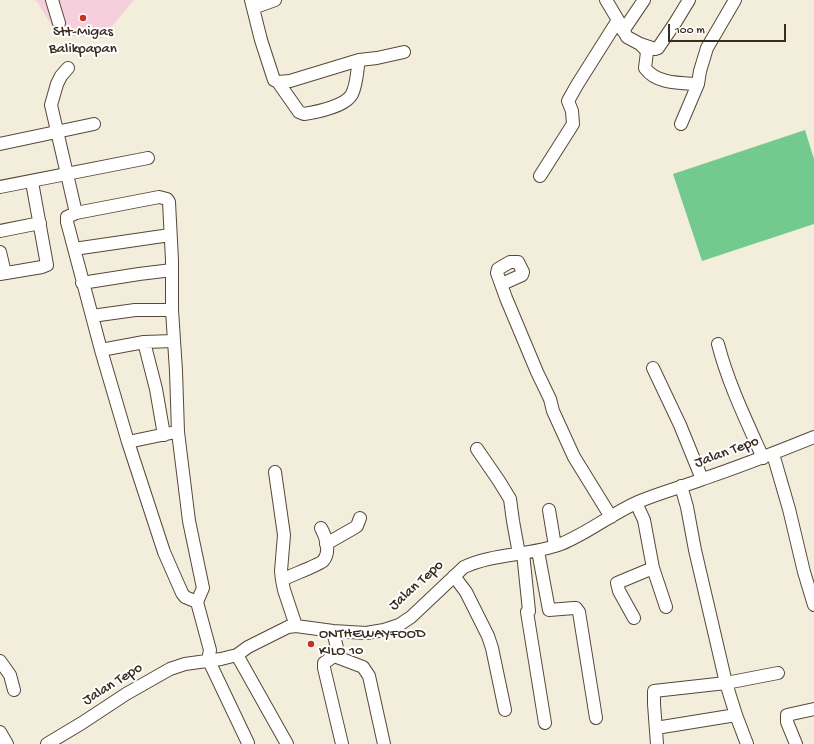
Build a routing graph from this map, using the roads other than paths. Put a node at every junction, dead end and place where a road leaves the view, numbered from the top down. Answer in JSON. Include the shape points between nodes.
{"nodes":[{"id":1,"x":52,"y":0,"type":"edge"},
{"id":2,"x":275,"y":0,"type":"edge"},
{"id":3,"x":606,"y":0,"type":"edge"},
{"id":4,"x":644,"y":0,"type":"edge"},
{"id":5,"x":689,"y":0,"type":"edge"},
{"id":6,"x":734,"y":0,"type":"edge"},
{"id":7,"x":252,"y":4,"type":"edge"},
{"id":8,"x":59,"y":23,"type":"dead end"},
{"id":9,"x":620,"y":25,"type":"junction"},
{"id":10,"x":640,"y":44,"type":"junction"},
{"id":11,"x":404,"y":52,"type":"dead end"},
{"id":12,"x":359,"y":60,"type":"junction"},
{"id":13,"x":68,"y":68,"type":"dead end"},
{"id":14,"x":278,"y":82,"type":"junction"},
{"id":15,"x":698,"y":84,"type":"junction"},
{"id":16,"x":94,"y":124,"type":"dead end"},
{"id":17,"x":681,"y":124,"type":"dead end"},
{"id":18,"x":58,"y":132,"type":"junction"},
{"id":19,"x":0,"y":144,"type":"edge"},
{"id":20,"x":148,"y":158,"type":"dead end"},
{"id":21,"x":68,"y":173,"type":"junction"},
{"id":22,"x":540,"y":176,"type":"dead end"},
{"id":23,"x":32,"y":182,"type":"junction"},
{"id":24,"x":0,"y":187,"type":"edge"},
{"id":25,"x":76,"y":213,"type":"junction"},
{"id":26,"x":40,"y":223,"type":"junction"},
{"id":27,"x":0,"y":231,"type":"edge"},
{"id":28,"x":170,"y":234,"type":"junction"},
{"id":29,"x":74,"y":250,"type":"junction"},
{"id":30,"x":0,"y":252,"type":"edge"},
{"id":31,"x":172,"y":270,"type":"junction"},
{"id":32,"x":2,"y":273,"type":"edge"},
{"id":33,"x":82,"y":283,"type":"junction"},
{"id":34,"x":502,"y":284,"type":"dead end"},
{"id":35,"x":172,"y":310,"type":"junction"},
{"id":36,"x":92,"y":316,"type":"junction"},
{"id":37,"x":174,"y":341,"type":"junction"},
{"id":38,"x":144,"y":342,"type":"junction"},
{"id":39,"x":718,"y":344,"type":"dead end"},
{"id":40,"x":101,"y":350,"type":"junction"},
{"id":41,"x":653,"y":368,"type":"dead end"},
{"id":42,"x":178,"y":432,"type":"junction"},
{"id":43,"x":164,"y":435,"type":"junction"},
{"id":44,"x":814,"y":437,"type":"edge"},
{"id":45,"x":128,"y":442,"type":"junction"},
{"id":46,"x":477,"y":449,"type":"dead end"},
{"id":47,"x":768,"y":456,"type":"junction"},
{"id":48,"x":275,"y":472,"type":"dead end"},
{"id":49,"x":702,"y":479,"type":"junction"},
{"id":50,"x":681,"y":486,"type":"junction"},
{"id":51,"x":636,"y":503,"type":"junction"},
{"id":52,"x":549,"y":510,"type":"dead end"},
{"id":53,"x":611,"y":517,"type":"junction"},
{"id":54,"x":360,"y":518,"type":"dead end"},
{"id":55,"x":321,"y":528,"type":"dead end"},
{"id":56,"x":326,"y":544,"type":"junction"},
{"id":57,"x":556,"y":546,"type":"junction"},
{"id":58,"x":538,"y":551,"type":"junction"},
{"id":59,"x":521,"y":554,"type":"junction"},
{"id":60,"x":653,"y":568,"type":"junction"},
{"id":61,"x":454,"y":576,"type":"junction"},
{"id":62,"x":282,"y":580,"type":"junction"},
{"id":63,"x":198,"y":602,"type":"junction"},
{"id":64,"x":814,"y":605,"type":"edge"},
{"id":65,"x":666,"y":607,"type":"dead end"},
{"id":66,"x":634,"y":618,"type":"dead end"},
{"id":67,"x":296,"y":626,"type":"junction"},
{"id":68,"x":333,"y":631,"type":"junction"},
{"id":69,"x":237,"y":655,"type":"junction"},
{"id":70,"x":334,"y":656,"type":"junction"},
{"id":71,"x":0,"y":661,"type":"edge"},
{"id":72,"x":208,"y":661,"type":"junction"},
{"id":73,"x":778,"y":673,"type":"dead end"},
{"id":74,"x":726,"y":684,"type":"junction"},
{"id":75,"x":14,"y":690,"type":"dead end"},
{"id":76,"x":814,"y":709,"type":"edge"},
{"id":77,"x":505,"y":710,"type":"dead end"},
{"id":78,"x":736,"y":716,"type":"junction"},
{"id":79,"x":596,"y":718,"type":"dead end"},
{"id":80,"x":545,"y":723,"type":"dead end"},
{"id":81,"x":656,"y":728,"type":"junction"},
{"id":82,"x":0,"y":732,"type":"edge"},
{"id":83,"x":248,"y":743,"type":"dead end"},
{"id":84,"x":7,"y":744,"type":"edge"},
{"id":85,"x":47,"y":744,"type":"edge"},
{"id":86,"x":288,"y":744,"type":"edge"},
{"id":87,"x":342,"y":744,"type":"edge"},
{"id":88,"x":384,"y":744,"type":"edge"},
{"id":89,"x":657,"y":744,"type":"edge"},
{"id":90,"x":747,"y":744,"type":"edge"},
{"id":91,"x":796,"y":744,"type":"edge"}],
"edges":[{"from":1,"to":8,"type":"street"},
{"from":2,"to":7,"type":"street"},
{"from":3,"to":9,"type":"street"},
{"from":4,"to":9,"type":"street"},
{"from":5,"to":10,"type":"street","via":[[658,48]]},
{"from":6,"to":15,"type":"street","via":[[706,48]]},
{"from":7,"to":14,"type":"street","via":[[271,72],[274,80]]},
{"from":9,"to":10,"type":"street","via":[[627,37]]},
{"from":9,"to":22,"type":"street","via":[[568,101],[573,124]]},
{"from":10,"to":15,"type":"street","via":[[647,52],[644,64],[648,72],[665,80]]},
{"from":11,"to":12,"type":"street"},
{"from":12,"to":14,"type":"street","via":[[290,81]]},
{"from":12,"to":14,"type":"street","via":[[353,93],[345,101],[330,108],[304,114],[299,112]]},
{"from":13,"to":18,"type":"street","via":[[57,84],[51,105]]},
{"from":15,"to":17,"type":"street"},
{"from":16,"to":18,"type":"street"},
{"from":18,"to":19,"type":"street"},
{"from":18,"to":21,"type":"street"},
{"from":20,"to":21,"type":"street"},
{"from":21,"to":23,"type":"street"},
{"from":21,"to":25,"type":"street"},
{"from":23,"to":24,"type":"street"},
{"from":23,"to":26,"type":"street"},
{"from":25,"to":28,"type":"street","via":[[164,198],[169,202]]},
{"from":25,"to":29,"type":"street","via":[[67,217]]},
{"from":26,"to":27,"type":"street"},
{"from":26,"to":32,"type":"street","via":[[47,265]]},
{"from":28,"to":29,"type":"street"},
{"from":28,"to":31,"type":"street"},
{"from":29,"to":33,"type":"street"},
{"from":30,"to":32,"type":"street"},
{"from":31,"to":33,"type":"street"},
{"from":31,"to":35,"type":"street"},
{"from":33,"to":36,"type":"street"},
{"from":34,"to":53,"type":"street","via":[[574,457]]},
{"from":35,"to":36,"type":"street","via":[[135,310]]},
{"from":35,"to":37,"type":"street"},
{"from":36,"to":40,"type":"street"},
{"from":37,"to":38,"type":"street"},
{"from":37,"to":42,"type":"street"},
{"from":38,"to":40,"type":"street"},
{"from":38,"to":43,"type":"street"},
{"from":39,"to":47,"type":"street","via":[[733,391]]},
{"from":40,"to":45,"type":"street"},
{"from":41,"to":49,"type":"street"},
{"from":42,"to":43,"type":"street"},
{"from":42,"to":63,"type":"street","via":[[189,521],[203,588]]},
{"from":43,"to":45,"type":"street"},
{"from":44,"to":47,"type":"street","name":"Jalan Tepo"},
{"from":45,"to":63,"type":"street","via":[[164,552],[179,587],[185,597]]},
{"from":46,"to":59,"type":"street","via":[[510,499]]},
{"from":47,"to":49,"type":"street","name":"Jalan Tepo"},
{"from":47,"to":64,"type":"street","via":[[789,509]]},
{"from":48,"to":62,"type":"street","via":[[284,536]]},
{"from":49,"to":50,"type":"street","name":"Jalan Tepo"},
{"from":50,"to":51,"type":"street","name":"Jalan Tepo"},
{"from":50,"to":74,"type":"street"},
{"from":51,"to":53,"type":"street","name":"Jalan Tepo"},
{"from":51,"to":60,"type":"street","via":[[644,520]]},
{"from":52,"to":57,"type":"street"},
{"from":53,"to":57,"type":"street","name":"Jalan Tepo","via":[[580,536]]},
{"from":54,"to":56,"type":"street","via":[[357,526]]},
{"from":55,"to":56,"type":"street"},
{"from":56,"to":62,"type":"street","via":[[326,556],[322,562]]},
{"from":57,"to":58,"type":"street","name":"Jalan Tepo"},
{"from":58,"to":59,"type":"street","name":"Jalan Tepo"},
{"from":58,"to":79,"type":"street","via":[[549,610],[576,608],[578,612]]},
{"from":59,"to":61,"type":"street","name":"Jalan Tepo","via":[[473,563]]},
{"from":59,"to":80,"type":"street","via":[[530,611],[527,612]]},
{"from":60,"to":65,"type":"street"},
{"from":60,"to":66,"type":"street","via":[[617,583]]},
{"from":61,"to":68,"type":"street","name":"Jalan Tepo","via":[[411,617],[399,625],[366,633]]},
{"from":61,"to":77,"type":"street","via":[[466,592],[488,636]]},
{"from":62,"to":67,"type":"street"},
{"from":63,"to":72,"type":"street","via":[[210,650]]},
{"from":67,"to":68,"type":"street","name":"Jalan Tepo"},
{"from":67,"to":69,"type":"street","name":"Jalan Tepo","via":[[281,629]]},
{"from":68,"to":70,"type":"street","via":[[337,648]]},
{"from":69,"to":72,"type":"street","name":"Jalan Tepo"},
{"from":69,"to":86,"type":"street"},
{"from":70,"to":87,"type":"street","via":[[324,663],[324,668]]},
{"from":70,"to":88,"type":"street","via":[[364,667]]},
{"from":71,"to":75,"type":"street","via":[[10,675]]},
{"from":72,"to":83,"type":"street"},
{"from":72,"to":85,"type":"street","name":"Jalan Tepo","via":[[170,669]]},
{"from":73,"to":74,"type":"street"},
{"from":74,"to":78,"type":"street"},
{"from":74,"to":81,"type":"street","via":[[654,691]]},
{"from":76,"to":91,"type":"street","via":[[787,715],[787,722]]},
{"from":78,"to":81,"type":"street"},
{"from":78,"to":90,"type":"street"},
{"from":81,"to":89,"type":"street"},
{"from":82,"to":84,"type":"street"}]}
